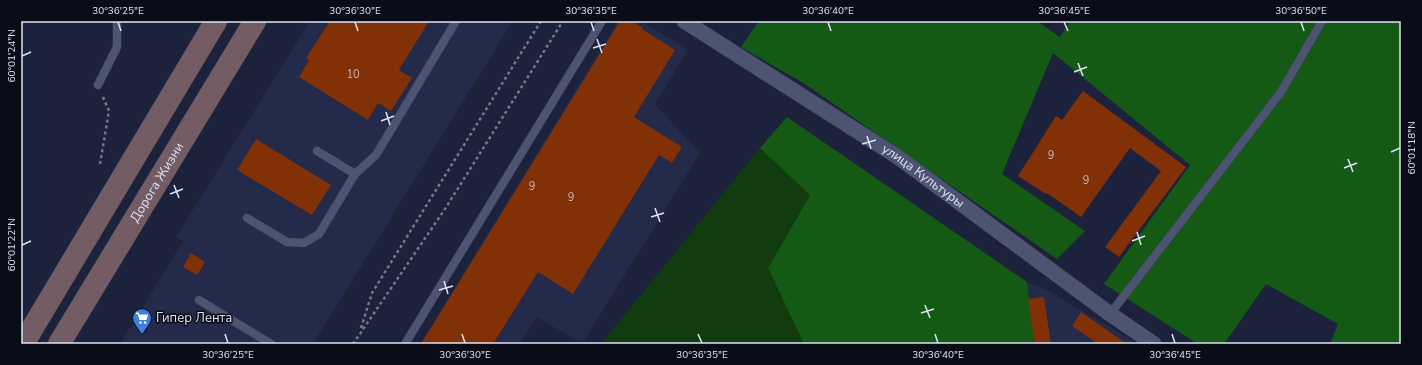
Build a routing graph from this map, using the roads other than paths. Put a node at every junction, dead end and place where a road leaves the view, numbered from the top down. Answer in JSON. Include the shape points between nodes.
{"nodes":[{"id":1,"x":117,"y":21,"type":"edge"},
{"id":2,"x":216,"y":21,"type":"edge"},
{"id":3,"x":255,"y":21,"type":"edge"},
{"id":4,"x":456,"y":21,"type":"edge"},
{"id":5,"x":602,"y":21,"type":"edge"},
{"id":6,"x":684,"y":21,"type":"edge"},
{"id":7,"x":1322,"y":21,"type":"edge"},
{"id":8,"x":98,"y":85,"type":"road end"},
{"id":9,"x":317,"y":150,"type":"dead end"},
{"id":10,"x":356,"y":174,"type":"junction"},
{"id":11,"x":247,"y":218,"type":"dead end"},
{"id":12,"x":199,"y":300,"type":"dead end"},
{"id":13,"x":1110,"y":314,"type":"junction"},
{"id":14,"x":23,"y":344,"type":"edge"},
{"id":15,"x":60,"y":344,"type":"edge"},
{"id":16,"x":271,"y":344,"type":"edge"},
{"id":17,"x":405,"y":344,"type":"edge"},
{"id":18,"x":1154,"y":344,"type":"edge"}],
"edges":[{"from":1,"to":8,"type":"lane","via":[[117,47]]},
{"from":2,"to":14,"type":"main road"},
{"from":3,"to":15,"type":"main road","name":"Дорога Жизни"},
{"from":4,"to":10,"type":"lane","via":[[376,155]]},
{"from":5,"to":17,"type":"lane"},
{"from":6,"to":13,"type":"street","name":"улица Культуры","via":[[898,157]]},
{"from":7,"to":13,"type":"lane","via":[[1281,92]]},
{"from":9,"to":10,"type":"lane"},
{"from":10,"to":11,"type":"lane","via":[[318,234],[304,243],[287,242]]},
{"from":12,"to":16,"type":"lane"},
{"from":13,"to":18,"type":"street","name":"улица Культуры"}]}
